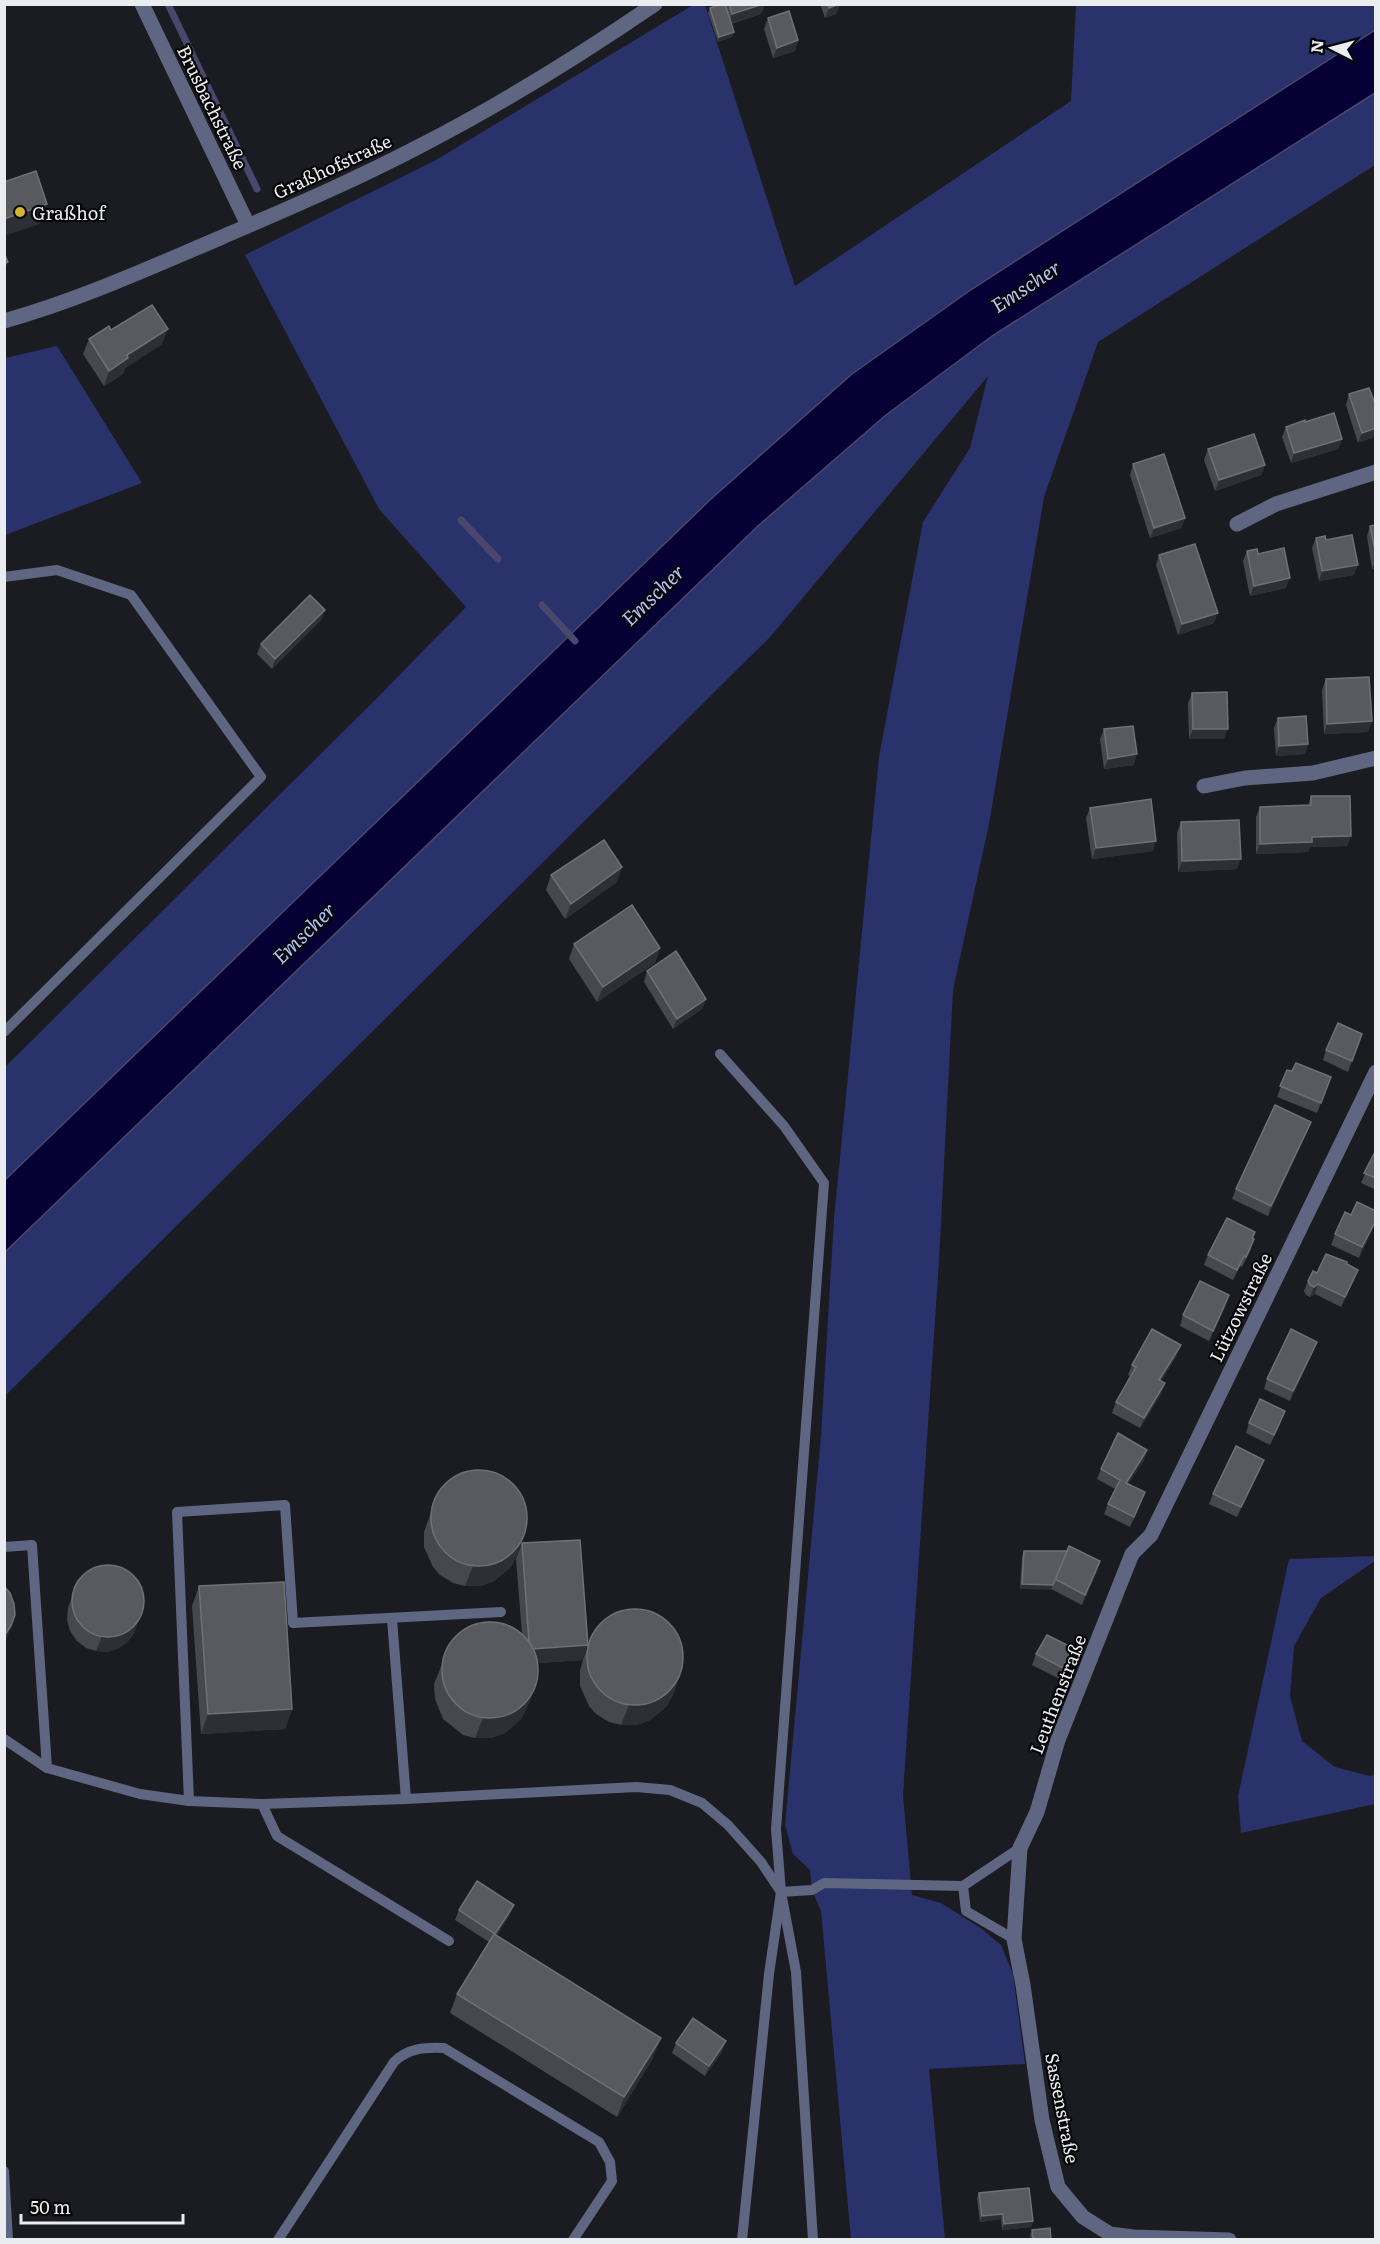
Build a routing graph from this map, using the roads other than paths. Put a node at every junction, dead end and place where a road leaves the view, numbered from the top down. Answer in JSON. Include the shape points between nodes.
{"nodes":[{"id":1,"x":142,"y":4,"type":"edge"},
{"id":2,"x":655,"y":4,"type":"edge"},
{"id":3,"x":248,"y":225,"type":"junction"},
{"id":4,"x":4,"y":321,"type":"edge"},
{"id":5,"x":1376,"y":472,"type":"edge"},
{"id":6,"x":1237,"y":524,"type":"dead end"},
{"id":7,"x":4,"y":577,"type":"edge"},
{"id":8,"x":1376,"y":758,"type":"edge"},
{"id":9,"x":1204,"y":786,"type":"dead end"},
{"id":10,"x":4,"y":1032,"type":"edge"},
{"id":11,"x":720,"y":1054,"type":"dead end"},
{"id":12,"x":1376,"y":1072,"type":"edge"},
{"id":13,"x":4,"y":1547,"type":"edge"},
{"id":14,"x":1132,"y":1554,"type":"joint"},
{"id":15,"x":501,"y":1612,"type":"dead end"},
{"id":16,"x":392,"y":1619,"type":"junction"},
{"id":17,"x":4,"y":1739,"type":"edge"},
{"id":18,"x":47,"y":1768,"type":"junction"},
{"id":19,"x":406,"y":1799,"type":"junction"},
{"id":20,"x":189,"y":1801,"type":"junction"},
{"id":21,"x":262,"y":1804,"type":"junction"},
{"id":22,"x":1020,"y":1848,"type":"junction"},
{"id":23,"x":963,"y":1886,"type":"junction"},
{"id":24,"x":781,"y":1892,"type":"junction"},
{"id":25,"x":1014,"y":1939,"type":"junction"},
{"id":26,"x":449,"y":1941,"type":"dead end"},
{"id":27,"x":4,"y":2171,"type":"edge"},
{"id":28,"x":8,"y":2240,"type":"edge"},
{"id":29,"x":278,"y":2240,"type":"edge"},
{"id":30,"x":573,"y":2240,"type":"edge"},
{"id":31,"x":742,"y":2240,"type":"edge"},
{"id":32,"x":813,"y":2240,"type":"edge"},
{"id":33,"x":1229,"y":2240,"type":"edge"}],
"edges":[{"from":1,"to":3,"type":"street","name":"Brusbachstraße"},
{"from":2,"to":3,"type":"street","name":"Graßhofstraße","via":[[471,119],[365,174]]},
{"from":3,"to":4,"type":"street","name":"Graßhofstraße","via":[[90,294]]},
{"from":5,"to":6,"type":"street","via":[[1276,504]]},
{"from":7,"to":10,"type":"lane","via":[[57,570],[131,595],[261,777]]},
{"from":8,"to":9,"type":"street","via":[[1314,773],[1245,778]]},
{"from":11,"to":24,"type":"lane","via":[[784,1126],[824,1183],[776,1829]]},
{"from":12,"to":14,"type":"street","name":"Lützowstraße","via":[[1151,1535]]},
{"from":13,"to":18,"type":"lane","via":[[32,1545]]},
{"from":14,"to":22,"type":"street","name":"Leuthenstraße"},
{"from":15,"to":16,"type":"lane"},
{"from":16,"to":19,"type":"lane"},
{"from":16,"to":20,"type":"lane","via":[[293,1623],[285,1505],[177,1512]]},
{"from":17,"to":18,"type":"lane"},
{"from":18,"to":20,"type":"lane","via":[[140,1794]]},
{"from":19,"to":21,"type":"lane"},
{"from":19,"to":24,"type":"lane","via":[[636,1786],[670,1790],[702,1803],[728,1825]]},
{"from":20,"to":21,"type":"lane"},
{"from":21,"to":26,"type":"lane","via":[[277,1836]]},
{"from":22,"to":23,"type":"lane"},
{"from":22,"to":25,"type":"street","name":"Sassenstraße"},
{"from":23,"to":24,"type":"lane","via":[[824,1883],[812,1890]]},
{"from":23,"to":25,"type":"lane","via":[[966,1911]]},
{"from":24,"to":31,"type":"lane"},
{"from":24,"to":32,"type":"lane","via":[[796,1972]]},
{"from":25,"to":33,"type":"street","name":"Sassenstraße","via":[[1042,2120],[1059,2187],[1083,2217],[1110,2234]]},
{"from":27,"to":28,"type":"lane"},
{"from":29,"to":30,"type":"lane","via":[[394,2062],[424,2047],[444,2048],[598,2142],[610,2162],[612,2181]]}]}
